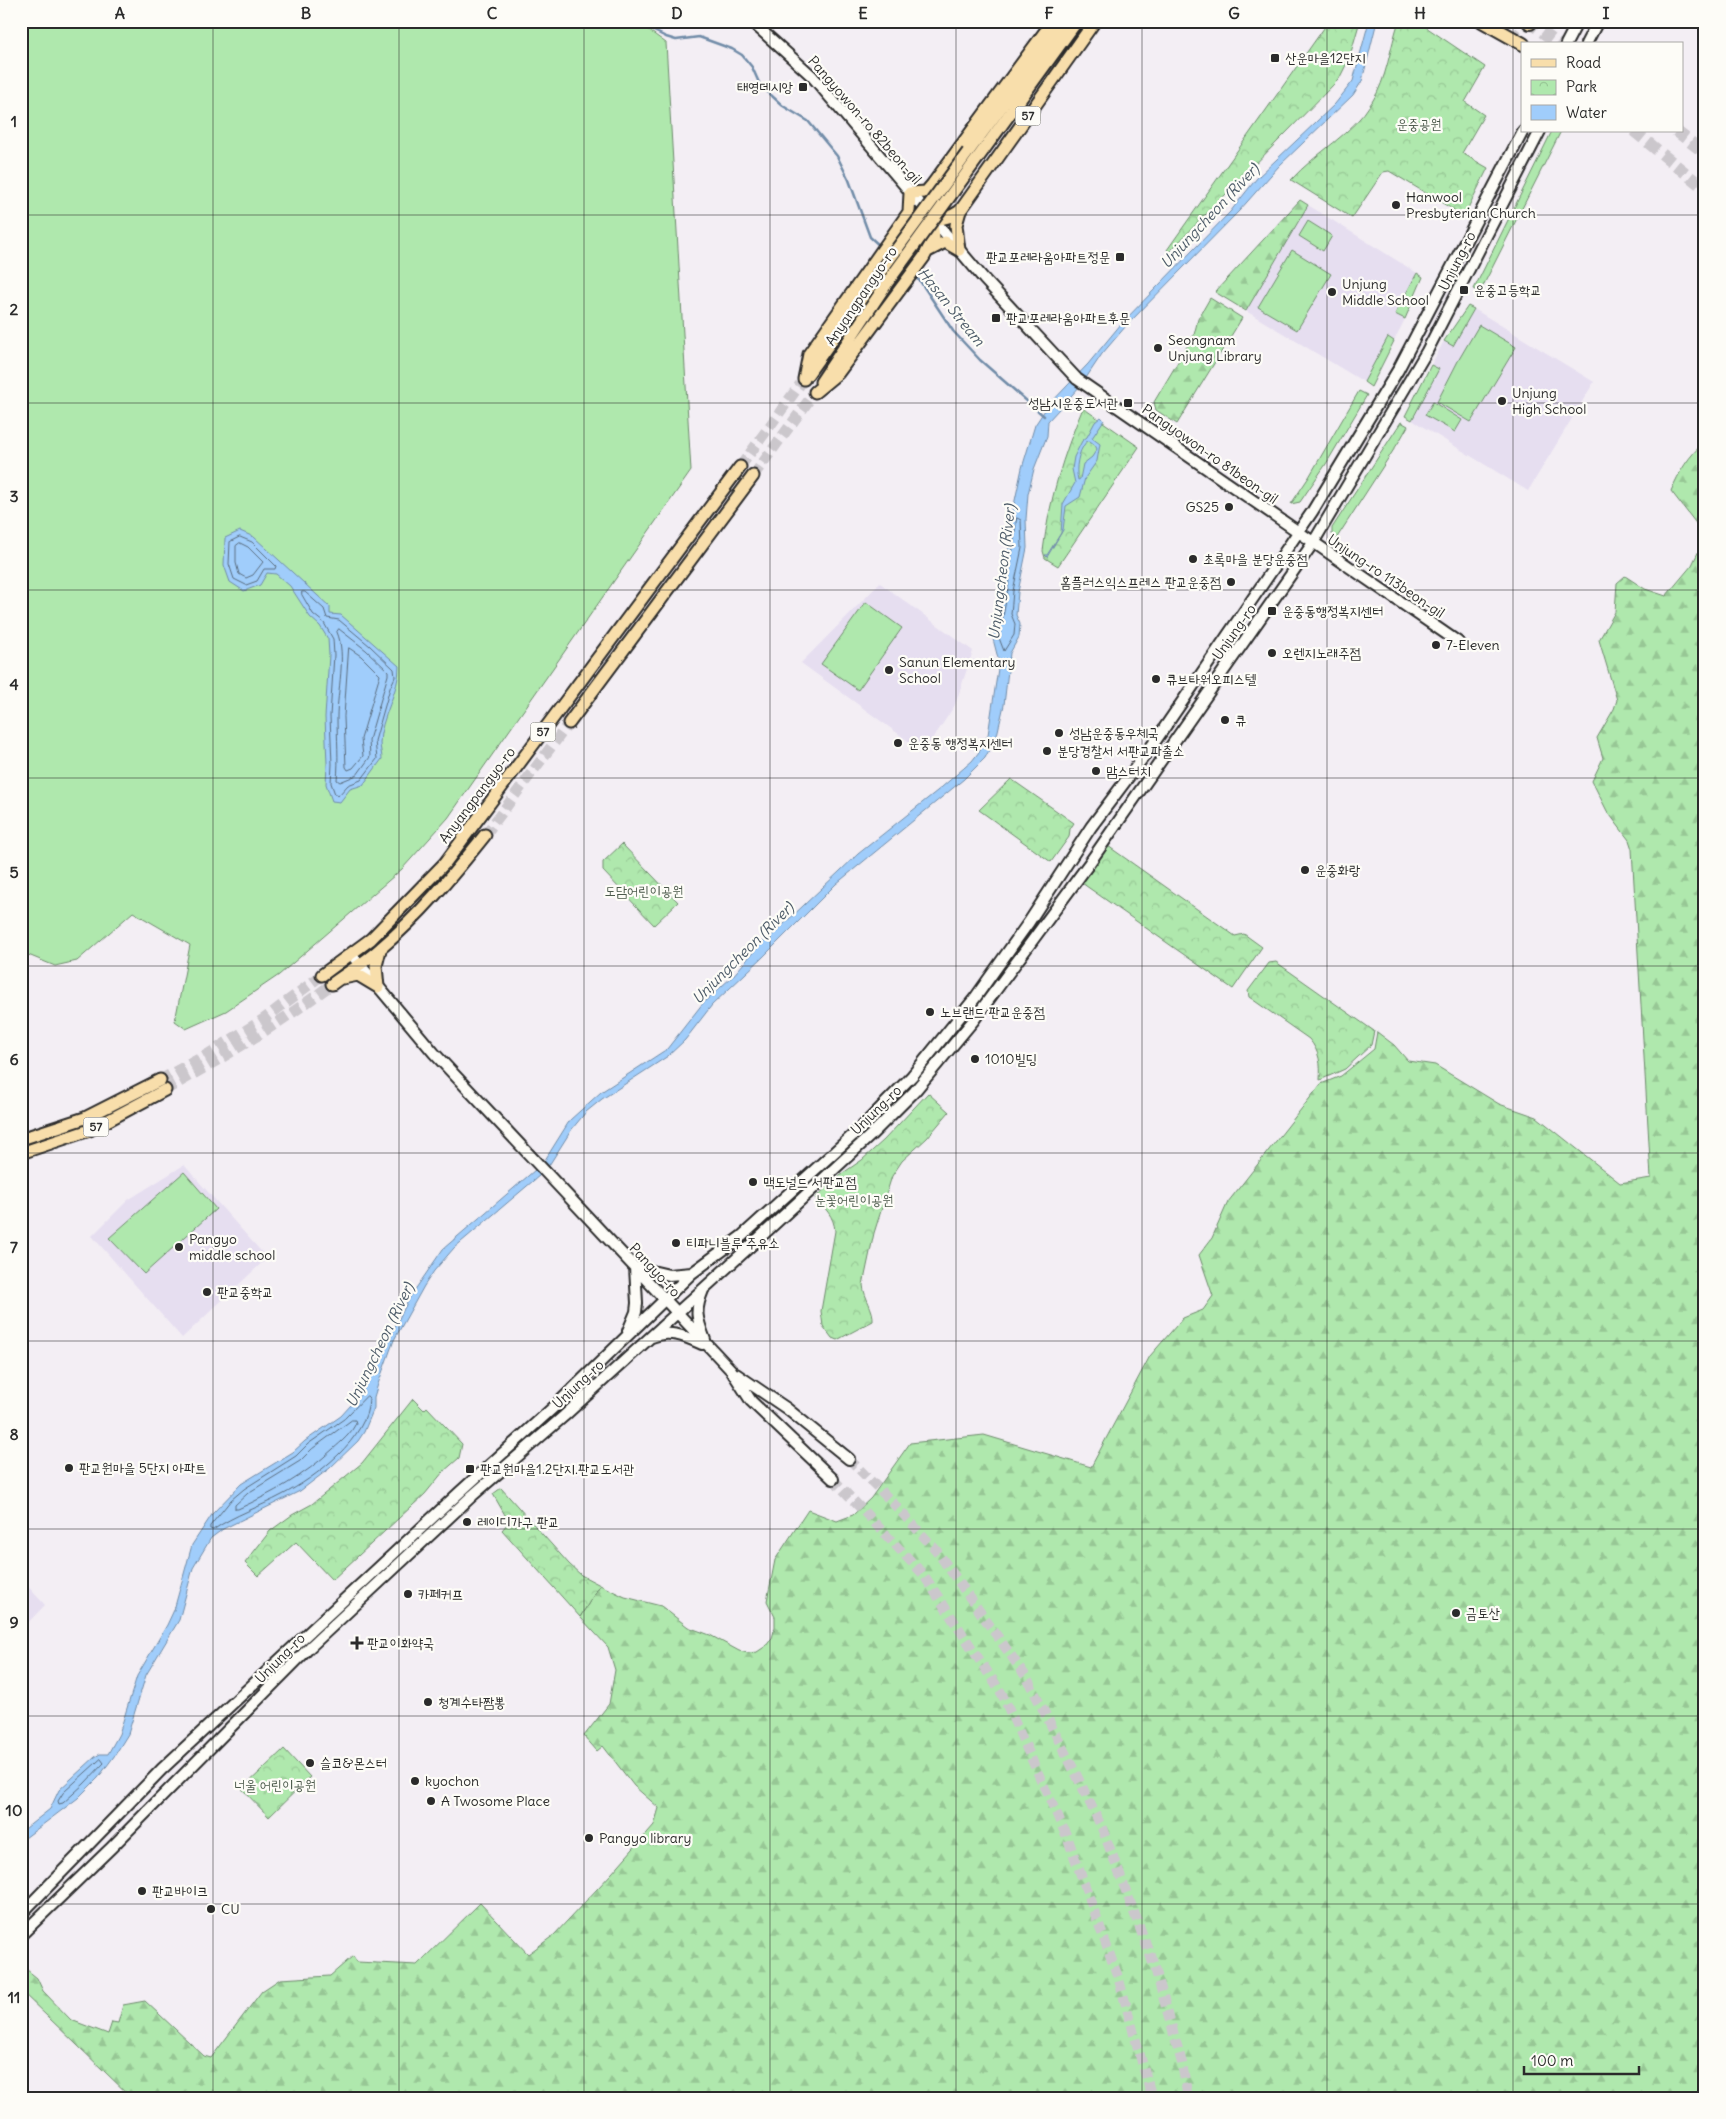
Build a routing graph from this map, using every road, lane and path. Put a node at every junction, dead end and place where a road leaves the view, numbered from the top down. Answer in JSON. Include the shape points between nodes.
{"nodes":[{"id":1,"x":751,"y":21,"type":"edge"},
{"id":2,"x":1054,"y":21,"type":"edge"},
{"id":3,"x":1064,"y":21,"type":"edge"},
{"id":4,"x":1078,"y":21,"type":"edge"},
{"id":5,"x":1094,"y":21,"type":"edge"},
{"id":6,"x":1482,"y":21,"type":"edge"},
{"id":7,"x":1578,"y":21,"type":"edge"},
{"id":8,"x":1598,"y":21,"type":"edge"},
{"id":9,"x":1087,"y":32,"type":"junction"},
{"id":10,"x":1567,"y":42,"type":"edge"},
{"id":11,"x":1587,"y":42,"type":"edge"},
{"id":12,"x":1521,"y":43,"type":"edge"},
{"id":13,"x":1034,"y":70,"type":"junction"},
{"id":14,"x":1523,"y":132,"type":"edge"},
{"id":15,"x":1539,"y":132,"type":"edge"},
{"id":16,"x":932,"y":185,"type":"junction"},
{"id":17,"x":910,"y":193,"type":"junction"},
{"id":18,"x":960,"y":211,"type":"junction"},
{"id":19,"x":933,"y":219,"type":"junction"},
{"id":20,"x":897,"y":230,"type":"junction"},
{"id":21,"x":959,"y":250,"type":"junction"},
{"id":22,"x":926,"y":255,"type":"junction"},
{"id":23,"x":882,"y":279,"type":"junction"},
{"id":24,"x":740,"y":467,"type":"tunnel mouth"},
{"id":25,"x":753,"y":476,"type":"tunnel mouth"},
{"id":26,"x":1299,"y":533,"type":"junction"},
{"id":27,"x":1313,"y":542,"type":"junction"},
{"id":28,"x":1458,"y":642,"type":"dead end"},
{"id":29,"x":569,"y":723,"type":"tunnel mouth"},
{"id":30,"x":485,"y":835,"type":"tunnel mouth"},
{"id":31,"x":380,"y":950,"type":"junction"},
{"id":32,"x":351,"y":954,"type":"junction"},
{"id":33,"x":360,"y":965,"type":"junction"},
{"id":34,"x":322,"y":975,"type":"tunnel mouth"},
{"id":35,"x":378,"y":986,"type":"junction"},
{"id":36,"x":21,"y":1139,"type":"edge"},
{"id":37,"x":21,"y":1153,"type":"edge"},
{"id":38,"x":635,"y":1267,"type":"junction"},
{"id":39,"x":692,"y":1273,"type":"junction"},
{"id":40,"x":704,"y":1287,"type":"junction"},
{"id":41,"x":663,"y":1299,"type":"junction"},
{"id":42,"x":675,"y":1312,"type":"junction"},
{"id":43,"x":627,"y":1334,"type":"junction"},
{"id":44,"x":641,"y":1344,"type":"junction"},
{"id":45,"x":708,"y":1346,"type":"junction"},
{"id":46,"x":731,"y":1370,"type":"junction"},
{"id":47,"x":849,"y":1459,"type":"tunnel mouth"},
{"id":48,"x":833,"y":1479,"type":"tunnel mouth"},
{"id":49,"x":21,"y":1914,"type":"edge"},
{"id":50,"x":21,"y":1935,"type":"edge"}],
"edges":[{"from":1,"to":17,"type":"main road","name":"Pangyowon-ro 82beon-gil","via":[[812,76]]},
{"from":2,"to":13,"type":"main road"},
{"from":2,"to":16,"type":"main road","number":"57"},
{"from":3,"to":13,"type":"main road","number":"57"},
{"from":4,"to":13,"type":"main road","number":"57"},
{"from":5,"to":9,"type":"main road","number":"57"},
{"from":6,"to":12,"type":"highway"},
{"from":7,"to":10,"type":"main road"},
{"from":8,"to":11,"type":"main road"},
{"from":9,"to":13,"type":"main road"},
{"from":9,"to":18,"type":"main road","number":"57"},
{"from":13,"to":23,"type":"main road","name":"Anyangpangyo-ro","number":"57","bridge":true},
{"from":14,"to":26,"type":"main road","name":"Unjung-ro","via":[[1398,370]]},
{"from":15,"to":27,"type":"main road","name":"Unjung-ro","via":[[1426,351]]},
{"from":16,"to":17,"type":"main road","via":[[926,192]]},
{"from":16,"to":19,"type":"main road","via":[[929,205]]},
{"from":17,"to":19,"type":"main road","name":"Pangyowon-ro 82beon-gil"},
{"from":17,"to":20,"type":"main road","name":"Anyangpangyo-ro","via":[[909,212]]},
{"from":18,"to":19,"type":"main road","via":[[950,217]]},
{"from":18,"to":21,"type":"main road","via":[[956,225]]},
{"from":19,"to":20,"type":"main road","via":[[915,217]]},
{"from":19,"to":21,"type":"main road","name":"Pangyowon-ro 82beon-gil"},
{"from":19,"to":22,"type":"main road","via":[[934,238]]},
{"from":20,"to":23,"type":"main road","name":"Anyangpangyo-ro","number":"57","via":[[809,354],[804,379]]},
{"from":21,"to":22,"type":"main road","via":[[944,242]]},
{"from":21,"to":26,"type":"main road","name":"Pangyowon-ro 81beon-gil","via":[[1077,379]]},
{"from":22,"to":23,"type":"main road","name":"Anyangpangyo-ro","number":"57","via":[[838,373],[815,392]]},
{"from":24,"to":32,"type":"main road","name":"Anyangpangyo-ro","number":"57","via":[[445,864],[393,919]]},
{"from":25,"to":29,"type":"main road","number":"57"},
{"from":26,"to":27,"type":"main road","name":"Unjung-ro 113beon-gil"},
{"from":26,"to":39,"type":"main road","name":"Unjung-ro","via":[[1154,743],[1091,827],[1029,922],[912,1076],[863,1126],[742,1236]]},
{"from":27,"to":28,"type":"main road","name":"Unjung-ro 113beon-gil"},
{"from":27,"to":40,"type":"main road","name":"Unjung-ro","via":[[1088,865],[973,1021],[914,1092],[875,1131]]},
{"from":30,"to":31,"type":"main road","via":[[424,908]]},
{"from":31,"to":33,"type":"main road"},
{"from":31,"to":35,"type":"main road","via":[[376,966]]},
{"from":32,"to":33,"type":"main road"},
{"from":32,"to":34,"type":"main road","name":"Anyangpangyo-ro","number":"57"},
{"from":33,"to":35,"type":"main road"},
{"from":33,"to":35,"type":"main road","via":[[335,982],[358,976]]},
{"from":35,"to":38,"type":"main road","name":"Pangyo-ro","via":[[412,1028]]},
{"from":36,"to":37,"type":"main road","number":"57","via":[[85,1118],[163,1085],[90,1130]]},
{"from":38,"to":39,"type":"main road","via":[[669,1275]]},
{"from":38,"to":41,"type":"main road","name":"Pangyo-ro"},
{"from":38,"to":43,"type":"main road","via":[[636,1312]]},
{"from":39,"to":41,"type":"main road","name":"Unjung-ro"},
{"from":40,"to":42,"type":"main road","name":"Unjung-ro"},
{"from":40,"to":45,"type":"main road","via":[[697,1306],[697,1319]]},
{"from":41,"to":42,"type":"main road","name":"Pangyo-ro"},
{"from":41,"to":43,"type":"main road","name":"Unjung-ro"},
{"from":42,"to":44,"type":"main road","name":"Unjung-ro"},
{"from":42,"to":45,"type":"main road","name":"Pangyo-ro"},
{"from":43,"to":49,"type":"main road","name":"Unjung-ro","via":[[555,1406],[162,1769]]},
{"from":44,"to":45,"type":"main road","via":[[654,1336],[670,1333]]},
{"from":44,"to":50,"type":"main road","name":"Unjung-ro","via":[[473,1494],[310,1647]]},
{"from":45,"to":46,"type":"main road","name":"Pangyo-ro"},
{"from":46,"to":47,"type":"main road","name":"Pangyo-ro","via":[[786,1408]]},
{"from":46,"to":48,"type":"main road","name":"Pangyo-ro","via":[[751,1401]]}]}
